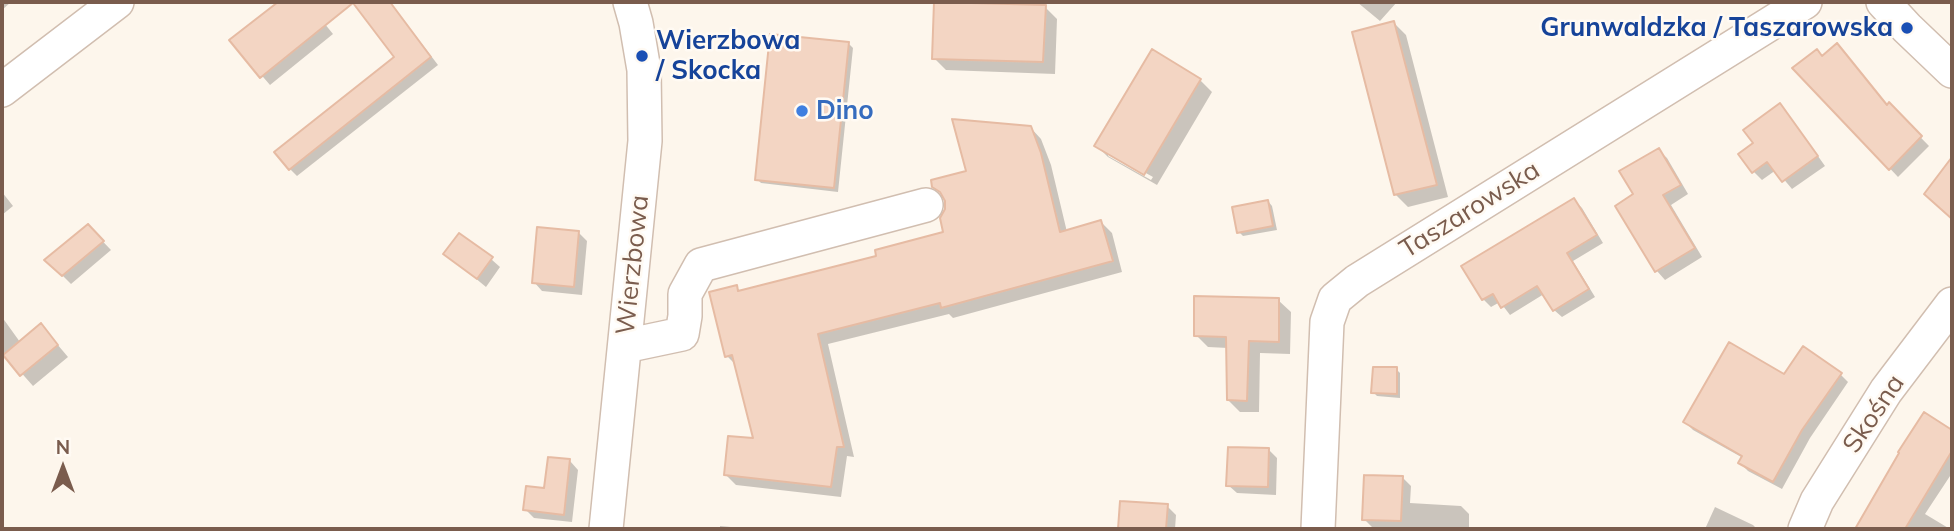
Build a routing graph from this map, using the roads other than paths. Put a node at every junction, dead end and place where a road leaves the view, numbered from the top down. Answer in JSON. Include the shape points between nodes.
{"nodes":[{"id":1,"x":117,"y":2,"type":"edge"},
{"id":2,"x":630,"y":2,"type":"edge"},
{"id":3,"x":1805,"y":2,"type":"edge"},
{"id":4,"x":1883,"y":2,"type":"edge"},
{"id":5,"x":1952,"y":71,"type":"edge"},
{"id":6,"x":2,"y":90,"type":"edge"},
{"id":7,"x":926,"y":205,"type":"dead end"},
{"id":8,"x":1952,"y":304,"type":"edge"},
{"id":9,"x":625,"y":346,"type":"junction"},
{"id":10,"x":606,"y":529,"type":"edge"},
{"id":11,"x":1318,"y":529,"type":"edge"},
{"id":12,"x":1805,"y":529,"type":"edge"}],
"edges":[{"from":1,"to":6,"type":"street"},
{"from":2,"to":9,"type":"street","name":"Wierzbowa","via":[[644,70],[645,141]]},
{"from":3,"to":11,"type":"street","name":"Taszarowska","via":[[1335,299],[1327,322]]},
{"from":4,"to":5,"type":"street"},
{"from":7,"to":9,"type":"street","via":[[701,265],[685,293],[682,334]]},
{"from":8,"to":12,"type":"street","name":"Skośna","via":[[1886,391],[1817,501]]},
{"from":9,"to":10,"type":"street","name":"Wierzbowa"}]}
